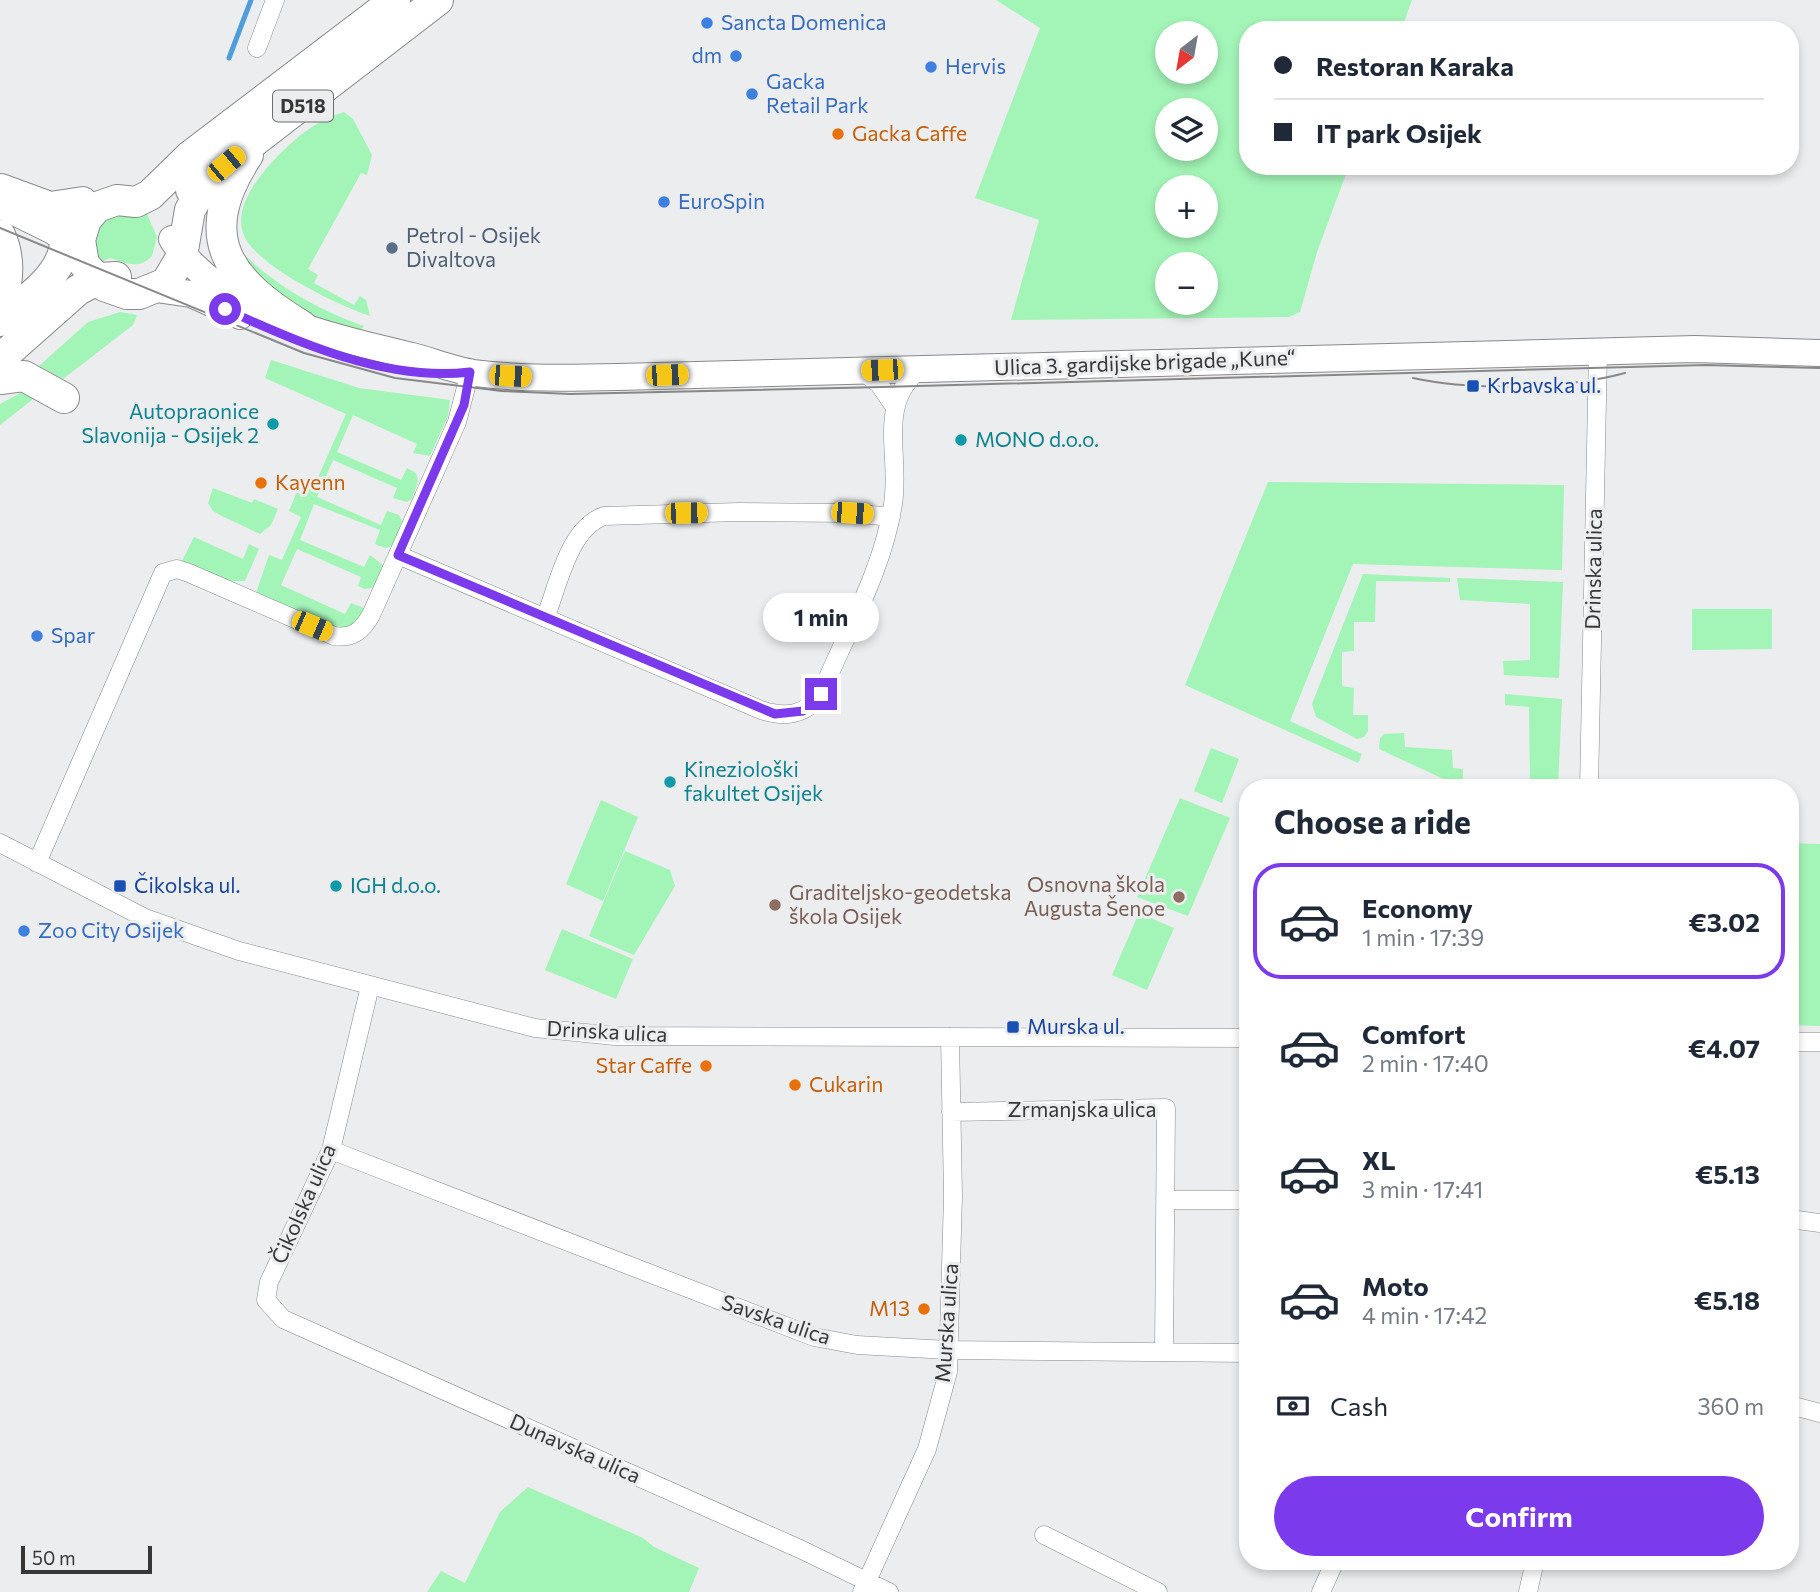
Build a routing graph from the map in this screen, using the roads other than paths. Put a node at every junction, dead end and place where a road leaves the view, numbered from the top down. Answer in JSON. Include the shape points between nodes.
{"nodes":[{"id":1,"x":275,"y":0,"type":"edge"},
{"id":2,"x":395,"y":0,"type":"edge"},
{"id":3,"x":438,"y":0,"type":"edge"},
{"id":4,"x":257,"y":48,"type":"dead end"},
{"id":5,"x":260,"y":136,"type":"junction"},
{"id":6,"x":199,"y":167,"type":"junction"},
{"id":7,"x":0,"y":187,"type":"edge"},
{"id":8,"x":140,"y":190,"type":"junction"},
{"id":9,"x":83,"y":200,"type":"junction"},
{"id":10,"x":0,"y":205,"type":"edge"},
{"id":11,"x":0,"y":234,"type":"edge"},
{"id":12,"x":175,"y":240,"type":"junction"},
{"id":13,"x":73,"y":244,"type":"junction"},
{"id":14,"x":106,"y":286,"type":"junction"},
{"id":15,"x":156,"y":289,"type":"junction"},
{"id":16,"x":42,"y":305,"type":"junction"},
{"id":17,"x":0,"y":307,"type":"edge"},
{"id":18,"x":0,"y":321,"type":"edge"},
{"id":19,"x":302,"y":326,"type":"junction"},
{"id":20,"x":1598,"y":351,"type":"junction"},
{"id":21,"x":1820,"y":353,"type":"edge"},
{"id":22,"x":0,"y":359,"type":"edge"},
{"id":23,"x":920,"y":369,"type":"junction"},
{"id":24,"x":862,"y":371,"type":"junction"},
{"id":25,"x":470,"y":372,"type":"junction"},
{"id":26,"x":0,"y":379,"type":"edge"},
{"id":27,"x":64,"y":398,"type":"dead end"},
{"id":28,"x":894,"y":406,"type":"junction"},
{"id":29,"x":891,"y":517,"type":"junction"},
{"id":30,"x":398,"y":555,"type":"junction"},
{"id":31,"x":546,"y":617,"type":"junction"},
{"id":32,"x":1589,"y":779,"type":"edge"},
{"id":33,"x":0,"y":843,"type":"edge"},
{"id":34,"x":37,"y":863,"type":"junction"},
{"id":35,"x":370,"y":986,"type":"junction"},
{"id":36,"x":950,"y":1037,"type":"junction"},
{"id":37,"x":1239,"y":1038,"type":"edge"},
{"id":38,"x":1799,"y":1042,"type":"edge"},
{"id":39,"x":1820,"y":1042,"type":"edge"},
{"id":40,"x":951,"y":1112,"type":"junction"},
{"id":41,"x":331,"y":1150,"type":"junction"},
{"id":42,"x":1166,"y":1200,"type":"junction"},
{"id":43,"x":1239,"y":1200,"type":"edge"},
{"id":44,"x":1799,"y":1220,"type":"edge"},
{"id":45,"x":1820,"y":1223,"type":"edge"},
{"id":46,"x":266,"y":1300,"type":"joint"},
{"id":47,"x":948,"y":1350,"type":"junction"},
{"id":48,"x":1164,"y":1351,"type":"junction"},
{"id":49,"x":1239,"y":1353,"type":"edge"},
{"id":50,"x":1799,"y":1407,"type":"edge"},
{"id":51,"x":1820,"y":1413,"type":"edge"},
{"id":52,"x":1044,"y":1535,"type":"dead end"},
{"id":53,"x":1331,"y":1570,"type":"edge"},
{"id":54,"x":1533,"y":1570,"type":"edge"},
{"id":55,"x":865,"y":1587,"type":"edge"},
{"id":56,"x":889,"y":1592,"type":"edge"},
{"id":57,"x":1158,"y":1592,"type":"edge"},
{"id":58,"x":1321,"y":1592,"type":"edge"},
{"id":59,"x":1528,"y":1592,"type":"edge"}],
"edges":[{"from":1,"to":4,"type":"street"},
{"from":2,"to":6,"type":"main road","number":"D518"},
{"from":3,"to":5,"type":"main road","number":"D518"},
{"from":5,"to":6,"type":"main road","number":"D518"},
{"from":5,"to":19,"type":"main road","via":[[237,171],[224,202],[220,231],[224,248],[245,282]]},
{"from":6,"to":8,"type":"main road","number":"D518"},
{"from":6,"to":12,"type":"main road","number":"D518","via":[[184,197]]},
{"from":7,"to":9,"type":"street","via":[[51,205]]},
{"from":8,"to":9,"type":"main road","via":[[102,189]]},
{"from":8,"to":12,"type":"main road","via":[[164,210]]},
{"from":8,"to":13,"type":"main road","number":"D518","via":[[136,202],[117,200],[97,206]]},
{"from":9,"to":13,"type":"main road","number":"D518","via":[[69,217]]},
{"from":10,"to":13,"type":"street"},
{"from":11,"to":17,"type":"main road","via":[[8,275]]},
{"from":12,"to":14,"type":"main road","number":"D518","via":[[163,263],[145,276]]},
{"from":12,"to":15,"type":"main road","number":"D518","via":[[173,275]]},
{"from":12,"to":19,"type":"street","name":"Ulica 3. gardijske brigade „Kune“","via":[[225,290]]},
{"from":13,"to":14,"type":"main road","via":[[84,264]]},
{"from":13,"to":16,"type":"main road","number":"D518","via":[[57,265]]},
{"from":14,"to":15,"type":"main road","number":"D518","via":[[139,294]]},
{"from":14,"to":16,"type":"main road","number":"D518","via":[[88,297]]},
{"from":15,"to":25,"type":"street","name":"Ulica 3. gardijske brigade „Kune“","via":[[191,294],[275,331],[360,360],[429,373]]},
{"from":16,"to":18,"type":"main road","number":"D518"},
{"from":16,"to":22,"type":"main road","number":"D518"},
{"from":19,"to":25,"type":"street","name":"Ulica 3. gardijske brigade „Kune“"},
{"from":20,"to":21,"type":"street","name":"Ulica 3. gardijske brigade „Kune“"},
{"from":20,"to":23,"type":"street","name":"Ulica 3. gardijske brigade „Kune“"},
{"from":20,"to":32,"type":"street","name":"Drinska ulica"},
{"from":23,"to":24,"type":"street","name":"Ulica 3. gardijske brigade „Kune“"},
{"from":23,"to":28,"type":"street","via":[[906,382]]},
{"from":24,"to":25,"type":"street","name":"Ulica 3. gardijske brigade „Kune“","via":[[546,378]]},
{"from":24,"to":28,"type":"street","via":[[879,384]]},
{"from":25,"to":30,"type":"street","via":[[464,405]]},
{"from":26,"to":27,"type":"main road","via":[[24,376]]},
{"from":28,"to":29,"type":"street"},
{"from":29,"to":31,"type":"street","via":[[739,512],[604,516],[589,524],[574,545]]},
{"from":29,"to":31,"type":"street","via":[[821,694],[813,705],[790,715],[761,710]]},
{"from":30,"to":31,"type":"street"},
{"from":30,"to":34,"type":"street","via":[[366,624],[342,637],[189,573],[177,569],[163,573]]},
{"from":33,"to":34,"type":"street","name":"Drinska ulica"},
{"from":34,"to":35,"type":"street","name":"Drinska ulica","via":[[178,932]]},
{"from":35,"to":36,"type":"street","name":"Drinska ulica","via":[[535,1028],[576,1033]]},
{"from":35,"to":41,"type":"street","name":"Čikolska ulica"},
{"from":36,"to":37,"type":"street","name":"Drinska ulica"},
{"from":36,"to":40,"type":"street","name":"Murska ulica"},
{"from":38,"to":39,"type":"street"},
{"from":40,"to":42,"type":"street","name":"Zrmanjska ulica","via":[[1166,1108]]},
{"from":40,"to":47,"type":"street","name":"Murska ulica"},
{"from":41,"to":46,"type":"street","name":"Čikolska ulica","via":[[269,1282]]},
{"from":41,"to":47,"type":"street","name":"Savska ulica","via":[[814,1337],[857,1345]]},
{"from":42,"to":43,"type":"street"},
{"from":42,"to":48,"type":"street","name":"Zrmanjska ulica"},
{"from":44,"to":45,"type":"street"},
{"from":46,"to":55,"type":"street","name":"Dunavska ulica","via":[[283,1319]]},
{"from":47,"to":48,"type":"street","name":"Savska ulica"},
{"from":47,"to":55,"type":"street","name":"Murska ulica","via":[[948,1372],[927,1449]]},
{"from":48,"to":49,"type":"street","name":"Savska ulica"},
{"from":50,"to":51,"type":"street"},
{"from":52,"to":57,"type":"street"},
{"from":53,"to":58,"type":"street"},
{"from":54,"to":59,"type":"street"},
{"from":55,"to":56,"type":"street","name":"Dunavska ulica"}]}
